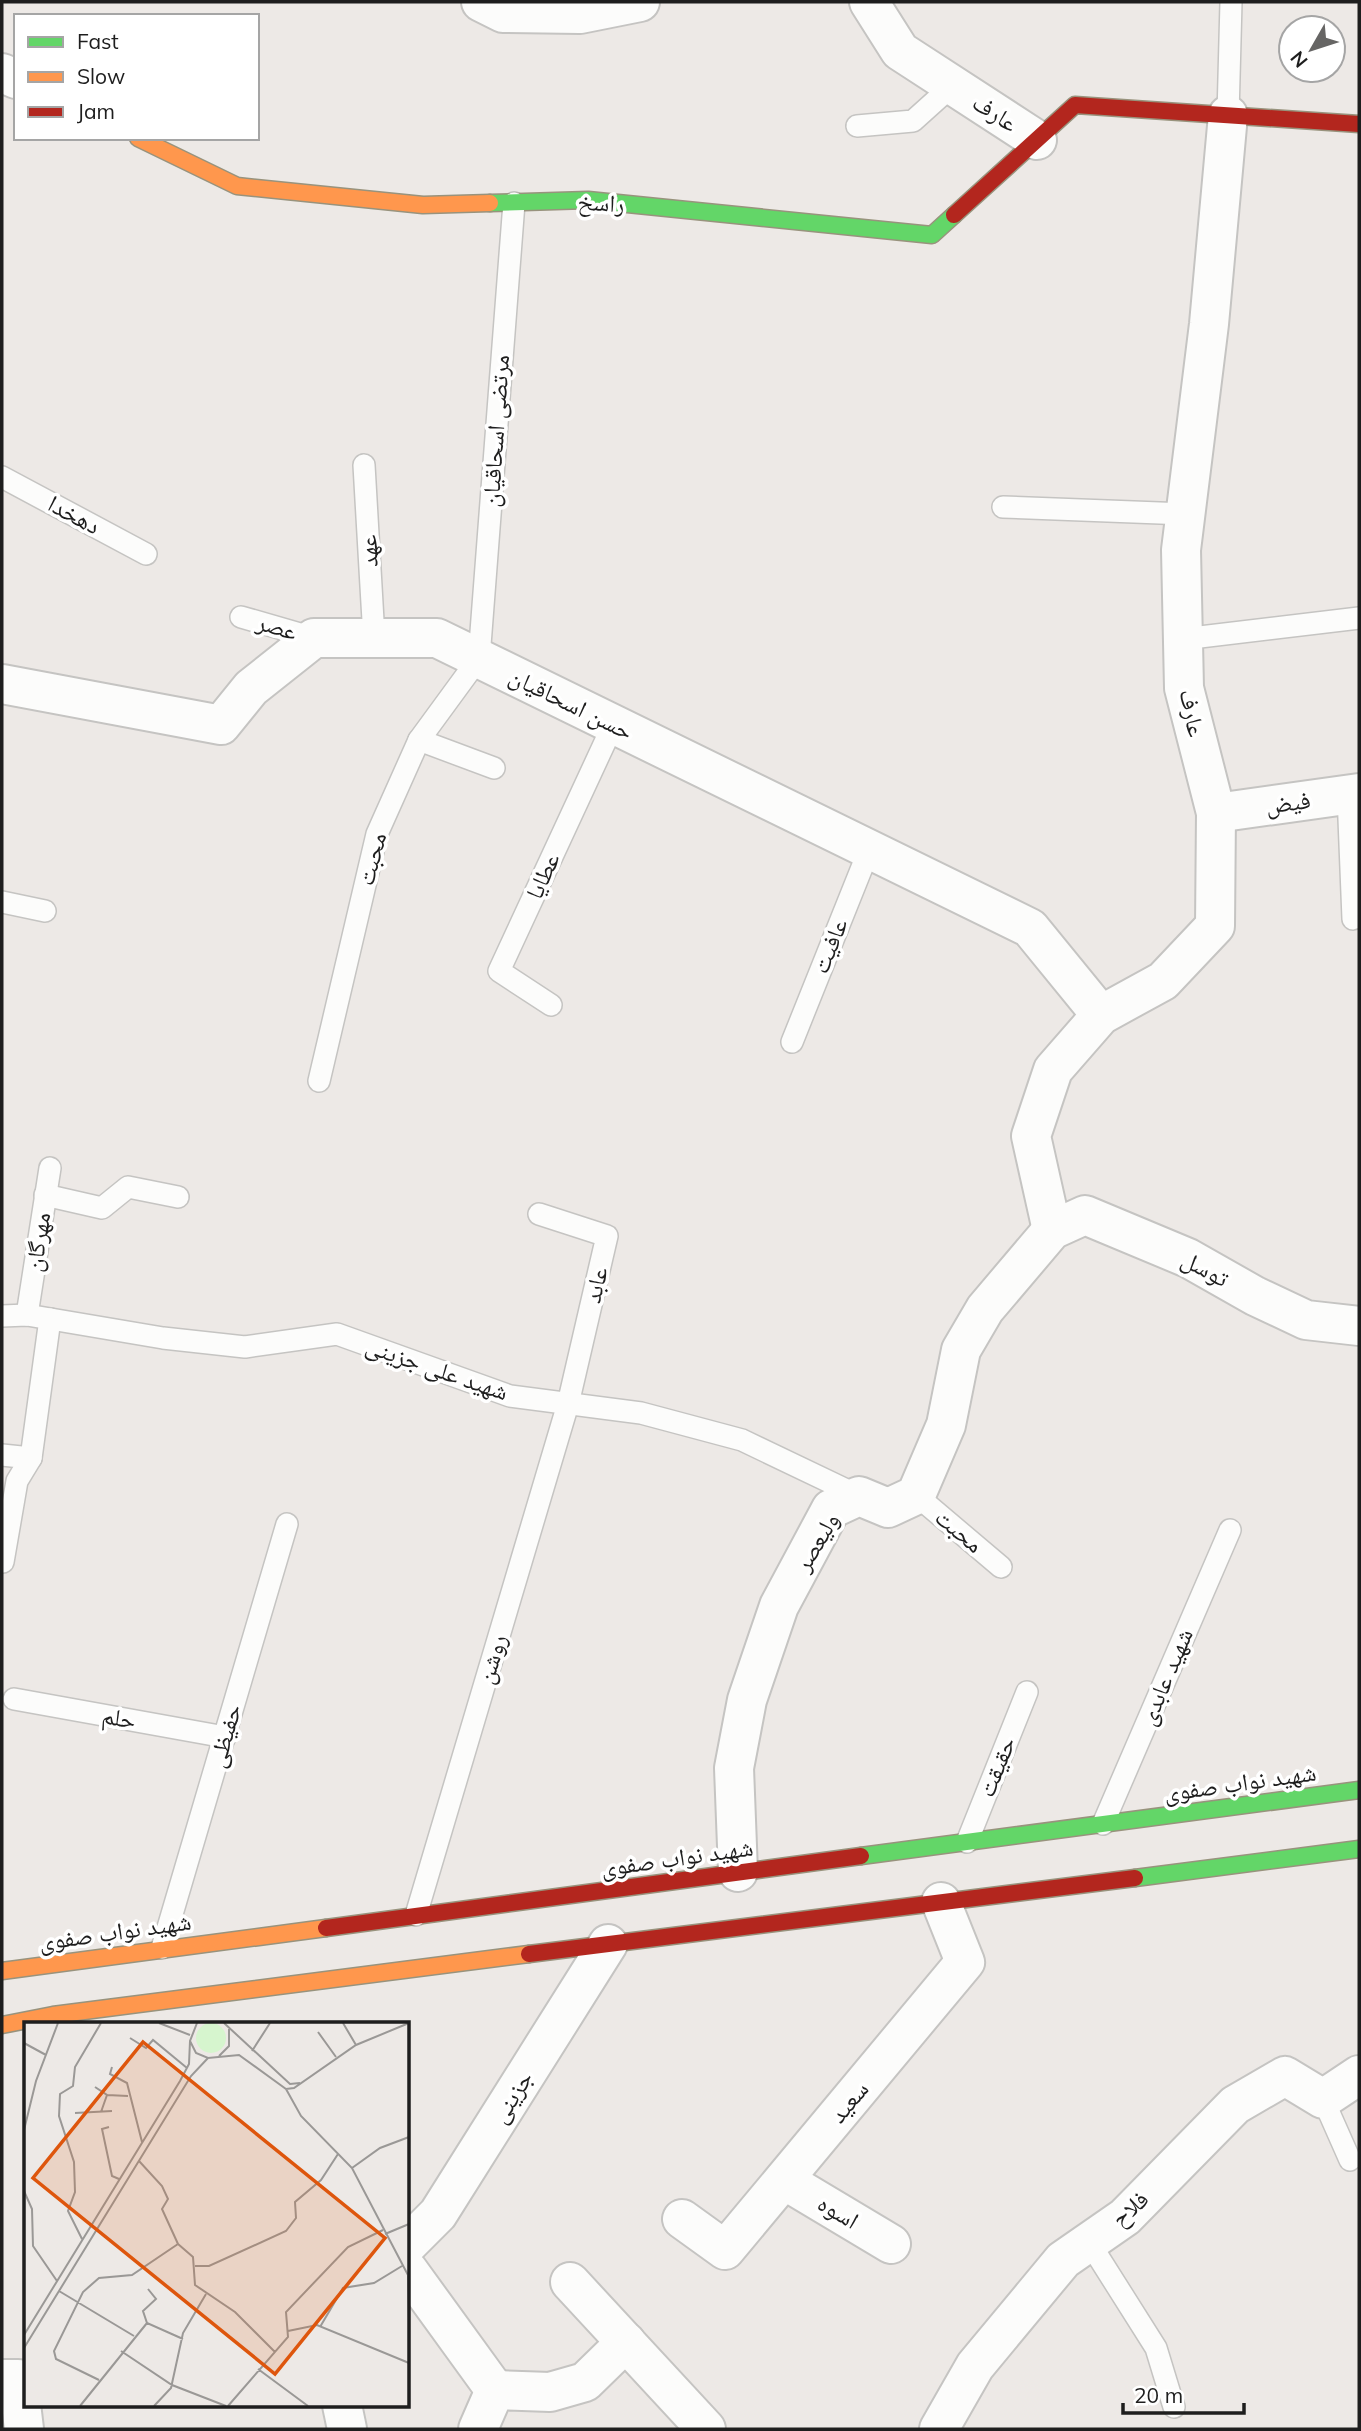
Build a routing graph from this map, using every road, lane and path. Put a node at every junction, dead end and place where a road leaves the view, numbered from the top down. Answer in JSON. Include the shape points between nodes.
{"nodes":[{"id":1,"x":481,"y":2,"type":"edge"},
{"id":2,"x":640,"y":2,"type":"edge"},
{"id":3,"x":869,"y":2,"type":"edge"},
{"id":4,"x":1231,"y":2,"type":"edge"},
{"id":5,"x":953,"y":85,"type":"junction"},
{"id":6,"x":1228,"y":115,"type":"junction"},
{"id":7,"x":1359,"y":124,"type":"edge"},
{"id":8,"x":857,"y":126,"type":"dead end"},
{"id":9,"x":142,"y":140,"type":"edge"},
{"id":10,"x":1037,"y":140,"type":"junction"},
{"id":11,"x":513,"y":203,"type":"junction"},
{"id":12,"x":364,"y":465,"type":"dead end"},
{"id":13,"x":2,"y":477,"type":"edge"},
{"id":14,"x":1003,"y":507,"type":"dead end"},
{"id":15,"x":1186,"y":514,"type":"junction"},
{"id":16,"x":146,"y":554,"type":"dead end"},
{"id":17,"x":241,"y":617,"type":"dead end"},
{"id":18,"x":1359,"y":618,"type":"edge"},
{"id":19,"x":314,"y":638,"type":"junction"},
{"id":20,"x":374,"y":638,"type":"junction"},
{"id":21,"x":1183,"y":639,"type":"junction"},
{"id":22,"x":479,"y":659,"type":"junction"},
{"id":23,"x":2,"y":684,"type":"edge"},
{"id":24,"x":613,"y":725,"type":"junction"},
{"id":25,"x":419,"y":740,"type":"junction"},
{"id":26,"x":494,"y":768,"type":"dead end"},
{"id":27,"x":1354,"y":793,"type":"edge"},
{"id":28,"x":1216,"y":813,"type":"junction"},
{"id":29,"x":869,"y":850,"type":"junction"},
{"id":30,"x":2,"y":902,"type":"edge"},
{"id":31,"x":45,"y":911,"type":"dead end"},
{"id":32,"x":1353,"y":919,"type":"dead end"},
{"id":33,"x":551,"y":1005,"type":"dead end"},
{"id":34,"x":1101,"y":1016,"type":"junction"},
{"id":35,"x":792,"y":1042,"type":"dead end"},
{"id":36,"x":319,"y":1082,"type":"dead end"},
{"id":37,"x":50,"y":1168,"type":"dead end"},
{"id":38,"x":45,"y":1195,"type":"junction"},
{"id":39,"x":178,"y":1198,"type":"dead end"},
{"id":40,"x":539,"y":1214,"type":"dead end"},
{"id":41,"x":1052,"y":1230,"type":"junction"},
{"id":42,"x":27,"y":1315,"type":"junction"},
{"id":43,"x":2,"y":1316,"type":"edge"},
{"id":44,"x":50,"y":1319,"type":"junction"},
{"id":45,"x":1359,"y":1326,"type":"edge"},
{"id":46,"x":568,"y":1404,"type":"junction"},
{"id":47,"x":2,"y":1455,"type":"edge"},
{"id":48,"x":31,"y":1458,"type":"junction"},
{"id":49,"x":916,"y":1495,"type":"junction"},
{"id":50,"x":859,"y":1496,"type":"junction"},
{"id":51,"x":288,"y":1524,"type":"dead end"},
{"id":52,"x":1230,"y":1530,"type":"dead end"},
{"id":53,"x":3,"y":1563,"type":"edge"},
{"id":54,"x":1001,"y":1567,"type":"dead end"},
{"id":55,"x":1027,"y":1692,"type":"dead end"},
{"id":56,"x":14,"y":1699,"type":"dead end"},
{"id":57,"x":225,"y":1737,"type":"junction"},
{"id":58,"x":1359,"y":1790,"type":"edge"},
{"id":59,"x":1103,"y":1824,"type":"junction"},
{"id":60,"x":967,"y":1842,"type":"junction"},
{"id":61,"x":1359,"y":1849,"type":"edge"},
{"id":62,"x":738,"y":1872,"type":"junction"},
{"id":63,"x":941,"y":1902,"type":"junction"},
{"id":64,"x":416,"y":1915,"type":"junction"},
{"id":65,"x":608,"y":1944,"type":"junction"},
{"id":66,"x":162,"y":1948,"type":"junction"},
{"id":67,"x":2,"y":1971,"type":"edge"},
{"id":68,"x":2,"y":2025,"type":"edge"},
{"id":69,"x":1358,"y":2077,"type":"edge"},
{"id":70,"x":1324,"y":2099,"type":"junction"},
{"id":71,"x":1350,"y":2160,"type":"dead end"},
{"id":72,"x":784,"y":2180,"type":"junction"},
{"id":73,"x":682,"y":2219,"type":"dead end"},
{"id":74,"x":410,"y":2242,"type":"edge"},
{"id":75,"x":1090,"y":2242,"type":"junction"},
{"id":76,"x":891,"y":2244,"type":"dead end"},
{"id":77,"x":410,"y":2273,"type":"edge"},
{"id":78,"x":570,"y":2282,"type":"dead end"},
{"id":79,"x":626,"y":2343,"type":"junction"},
{"id":80,"x":2,"y":2379,"type":"edge"},
{"id":81,"x":495,"y":2390,"type":"junction"},
{"id":82,"x":342,"y":2406,"type":"edge"},
{"id":83,"x":1174,"y":2407,"type":"dead end"},
{"id":84,"x":23,"y":2429,"type":"edge"},
{"id":85,"x":347,"y":2429,"type":"edge"},
{"id":86,"x":478,"y":2429,"type":"edge"},
{"id":87,"x":706,"y":2429,"type":"edge"},
{"id":88,"x":939,"y":2429,"type":"edge"}],
"edges":[{"from":1,"to":2,"type":"street","via":[[503,13],[580,14]]},
{"from":3,"to":5,"type":"street","name":"عارف","via":[[900,51]]},
{"from":4,"to":6,"type":"lane"},
{"from":5,"to":8,"type":"lane","via":[[913,121]]},
{"from":5,"to":10,"type":"street","name":"عارف"},
{"from":6,"to":7,"type":"main road","name":"عارف"},
{"from":6,"to":10,"type":"main road","name":"عارف","via":[[1075,105]]},
{"from":6,"to":15,"type":"street","name":"عارف"},
{"from":9,"to":11,"type":"main road","name":"راسخ","via":[[237,186],[423,205]]},
{"from":10,"to":11,"type":"main road","name":"راسخ","via":[[932,235],[588,200]]},
{"from":11,"to":22,"type":"lane","name":"مرتضی اسحاقیان"},
{"from":12,"to":20,"type":"lane","name":"عهد"},
{"from":13,"to":16,"type":"lane","name":"دهخدا"},
{"from":14,"to":15,"type":"lane"},
{"from":15,"to":21,"type":"street","name":"عارف","via":[[1181,550]]},
{"from":17,"to":19,"type":"lane","name":"عصر"},
{"from":18,"to":21,"type":"lane"},
{"from":19,"to":20,"type":"street","name":"حسن اسحاقیان"},
{"from":19,"to":23,"type":"street","via":[[251,688],[221,725]]},
{"from":20,"to":22,"type":"street","name":"حسن اسحاقیان","via":[[437,638]]},
{"from":21,"to":28,"type":"street","name":"عارف","via":[[1184,688]]},
{"from":22,"to":24,"type":"street","name":"حسن اسحاقیان"},
{"from":22,"to":25,"type":"lane","name":"محبت"},
{"from":24,"to":29,"type":"street","name":"حسن اسحاقیان"},
{"from":24,"to":33,"type":"lane","name":"عطایا","via":[[499,971]]},
{"from":25,"to":26,"type":"lane"},
{"from":25,"to":36,"type":"lane","name":"محبت","via":[[377,834]]},
{"from":27,"to":28,"type":"street","name":"فیض"},
{"from":27,"to":32,"type":"lane"},
{"from":28,"to":34,"type":"street","name":"عارف","via":[[1215,926],[1163,981]]},
{"from":29,"to":34,"type":"street","name":"حسن اسحاقیان","via":[[1030,928]]},
{"from":29,"to":35,"type":"lane","name":"عافیت"},
{"from":30,"to":31,"type":"lane"},
{"from":34,"to":41,"type":"street","name":"عارف","via":[[1053,1070],[1031,1136]]},
{"from":37,"to":38,"type":"lane","name":"مهرگان"},
{"from":38,"to":39,"type":"lane","via":[[102,1208],[128,1187]]},
{"from":38,"to":42,"type":"lane","name":"مهرگان"},
{"from":40,"to":46,"type":"lane","name":"عابد","via":[[607,1236]]},
{"from":41,"to":45,"type":"street","name":"توسل","via":[[1085,1215],[1188,1258],[1306,1320]]},
{"from":41,"to":49,"type":"street","via":[[985,1309],[961,1350],[946,1425]]},
{"from":42,"to":43,"type":"lane","name":"شهید علی جزینی"},
{"from":42,"to":44,"type":"lane","name":"شهید علی جزینی"},
{"from":44,"to":46,"type":"lane","name":"شهید علی جزینی","via":[[245,1347],[337,1334],[510,1396]]},
{"from":44,"to":48,"type":"lane"},
{"from":46,"to":50,"type":"lane","name":"شهید علی جزینی","via":[[641,1413],[742,1440]]},
{"from":46,"to":64,"type":"lane","name":"روشن"},
{"from":47,"to":48,"type":"lane"},
{"from":48,"to":53,"type":"lane","via":[[16,1481]]},
{"from":49,"to":50,"type":"street","name":"ولیعصر","via":[[888,1508]]},
{"from":49,"to":54,"type":"lane","name":"محبت"},
{"from":50,"to":62,"type":"street","name":"ولیعصر","via":[[831,1509],[779,1606],[747,1700],[734,1768]]},
{"from":51,"to":57,"type":"lane","name":"حفیظی"},
{"from":52,"to":59,"type":"lane","name":"شهید عابدی"},
{"from":55,"to":60,"type":"lane","name":"حقیقت"},
{"from":56,"to":57,"type":"lane","name":"حلم"},
{"from":57,"to":66,"type":"lane","name":"حفیظی"},
{"from":58,"to":59,"type":"main road","name":"شهید نواب صفوی"},
{"from":59,"to":60,"type":"main road","name":"شهید نواب صفوی"},
{"from":60,"to":62,"type":"main road","name":"شهید نواب صفوی"},
{"from":61,"to":63,"type":"main road"},
{"from":62,"to":64,"type":"main road","name":"شهید نواب صفوی"},
{"from":63,"to":65,"type":"main road"},
{"from":63,"to":72,"type":"street","name":"سعید","via":[[965,1962]]},
{"from":64,"to":66,"type":"main road","name":"شهید نواب صفوی"},
{"from":65,"to":68,"type":"main road"},
{"from":65,"to":74,"type":"street","name":"جزینی","via":[[438,2214]]},
{"from":66,"to":67,"type":"main road","name":"شهید نواب صفوی"},
{"from":69,"to":70,"type":"street"},
{"from":70,"to":71,"type":"lane"},
{"from":70,"to":75,"type":"street","name":"فلاح","via":[[1285,2076],[1235,2105],[1125,2217]]},
{"from":72,"to":73,"type":"street","name":"سعید","via":[[725,2250]]},
{"from":72,"to":76,"type":"street","name":"اسوه"},
{"from":75,"to":83,"type":"lane","via":[[1156,2348]]},
{"from":75,"to":88,"type":"street","name":"فلاح","via":[[1063,2260],[975,2366]]},
{"from":77,"to":81,"type":"street"},
{"from":78,"to":79,"type":"street"},
{"from":79,"to":81,"type":"street","via":[[586,2382],[550,2392]]},
{"from":79,"to":87,"type":"street"},
{"from":80,"to":84,"type":"street","via":[[18,2379]]},
{"from":81,"to":86,"type":"street"},
{"from":82,"to":85,"type":"street"}]}
